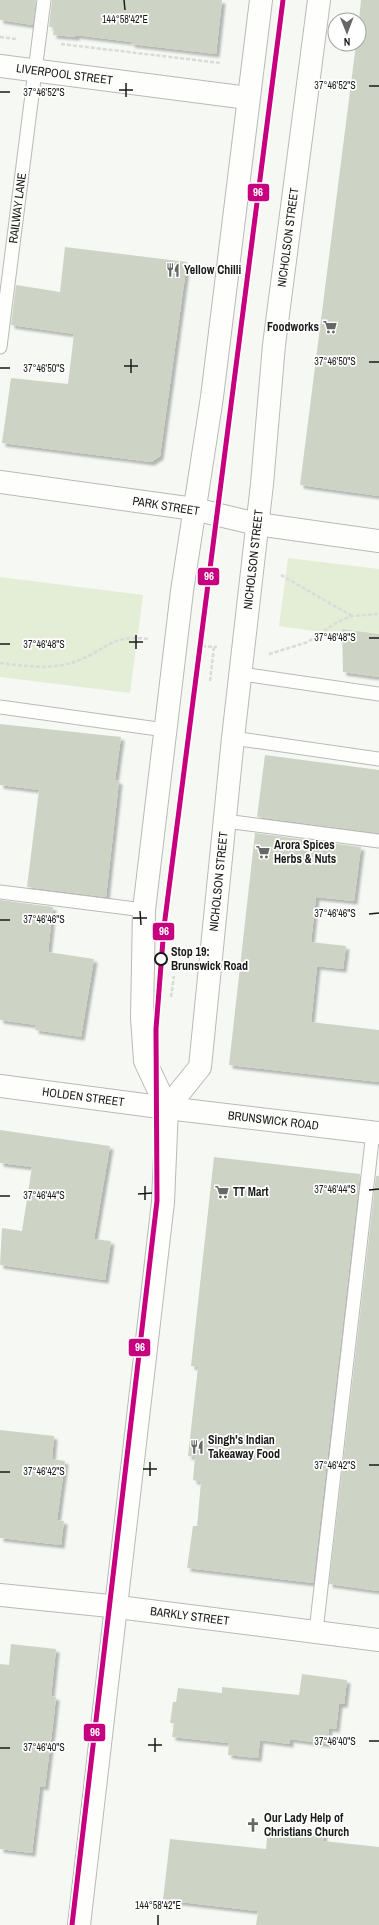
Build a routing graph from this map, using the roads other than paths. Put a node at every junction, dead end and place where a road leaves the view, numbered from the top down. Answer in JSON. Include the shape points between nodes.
{"nodes":[{"id":1,"x":44,"y":0,"type":"edge"},
{"id":2,"x":262,"y":0,"type":"edge"},
{"id":3,"x":318,"y":0,"type":"edge"},
{"id":4,"x":0,"y":66,"type":"edge"},
{"id":5,"x":34,"y":70,"type":"junction"},
{"id":6,"x":248,"y":98,"type":"junction"},
{"id":7,"x":5,"y":258,"type":"edge"},
{"id":8,"x":0,"y":347,"type":"edge"},
{"id":9,"x":0,"y":482,"type":"edge"},
{"id":10,"x":194,"y":509,"type":"junction"},
{"id":11,"x":257,"y":524,"type":"junction"},
{"id":12,"x":379,"y":541,"type":"edge"},
{"id":13,"x":242,"y":674,"type":"junction"},
{"id":14,"x":379,"y":694,"type":"edge"},
{"id":15,"x":0,"y":707,"type":"edge"},
{"id":16,"x":165,"y":730,"type":"junction"},
{"id":17,"x":233,"y":738,"type":"junction"},
{"id":18,"x":379,"y":759,"type":"edge"},
{"id":19,"x":225,"y":821,"type":"junction"},
{"id":20,"x":379,"y":841,"type":"edge"},
{"id":21,"x":0,"y":892,"type":"edge"},
{"id":22,"x":144,"y":910,"type":"junction"},
{"id":23,"x":0,"y":1086,"type":"edge"},
{"id":24,"x":167,"y":1108,"type":"junction"},
{"id":25,"x":376,"y":1133,"type":"edge"},
{"id":26,"x":0,"y":1595,"type":"edge"},
{"id":27,"x":117,"y":1607,"type":"junction"},
{"id":28,"x":316,"y":1632,"type":"junction"},
{"id":29,"x":379,"y":1640,"type":"edge"},
{"id":30,"x":79,"y":1925,"type":"edge"}],
"edges":[{"from":1,"to":5,"type":"lane","name":"RAILWAY LANE"},
{"from":2,"to":6,"type":"main road"},
{"from":3,"to":11,"type":"main road","name":"NICHOLSON STREET","via":[[274,345]]},
{"from":4,"to":5,"type":"main road","name":"LIVERPOOL STREET"},
{"from":5,"to":6,"type":"main road","name":"LIVERPOOL STREET"},
{"from":5,"to":7,"type":"lane","name":"RAILWAY LANE"},
{"from":6,"to":10,"type":"main road","via":[[212,397]]},
{"from":7,"to":8,"type":"lane","name":"RAILWAY LANE"},
{"from":9,"to":10,"type":"main road","name":"PARK STREET"},
{"from":10,"to":11,"type":"main road","name":"PARK STREET"},
{"from":10,"to":16,"type":"main road"},
{"from":11,"to":12,"type":"main road","name":"PARK STREET"},
{"from":11,"to":13,"type":"main road","name":"NICHOLSON STREET"},
{"from":13,"to":14,"type":"lane"},
{"from":13,"to":17,"type":"main road","name":"NICHOLSON STREET"},
{"from":15,"to":16,"type":"lane"},
{"from":16,"to":22,"type":"main road"},
{"from":17,"to":18,"type":"lane"},
{"from":17,"to":19,"type":"main road","name":"NICHOLSON STREET"},
{"from":19,"to":20,"type":"lane"},
{"from":19,"to":24,"type":"main road","name":"NICHOLSON STREET","via":[[200,1067]]},
{"from":21,"to":22,"type":"lane"},
{"from":22,"to":24,"type":"main road","via":[[142,1018],[146,1061]]},
{"from":23,"to":24,"type":"main road","name":"HOLDEN STREET"},
{"from":24,"to":25,"type":"main road","name":"BRUNSWICK ROAD"},
{"from":24,"to":27,"type":"main road","via":[[163,1202]]},
{"from":25,"to":28,"type":"lane"},
{"from":26,"to":27,"type":"main road","name":"BARKLY STREET"},
{"from":27,"to":28,"type":"main road","name":"BARKLY STREET"},
{"from":27,"to":30,"type":"main road"},
{"from":28,"to":29,"type":"main road","name":"BARKLY STREET"}]}
